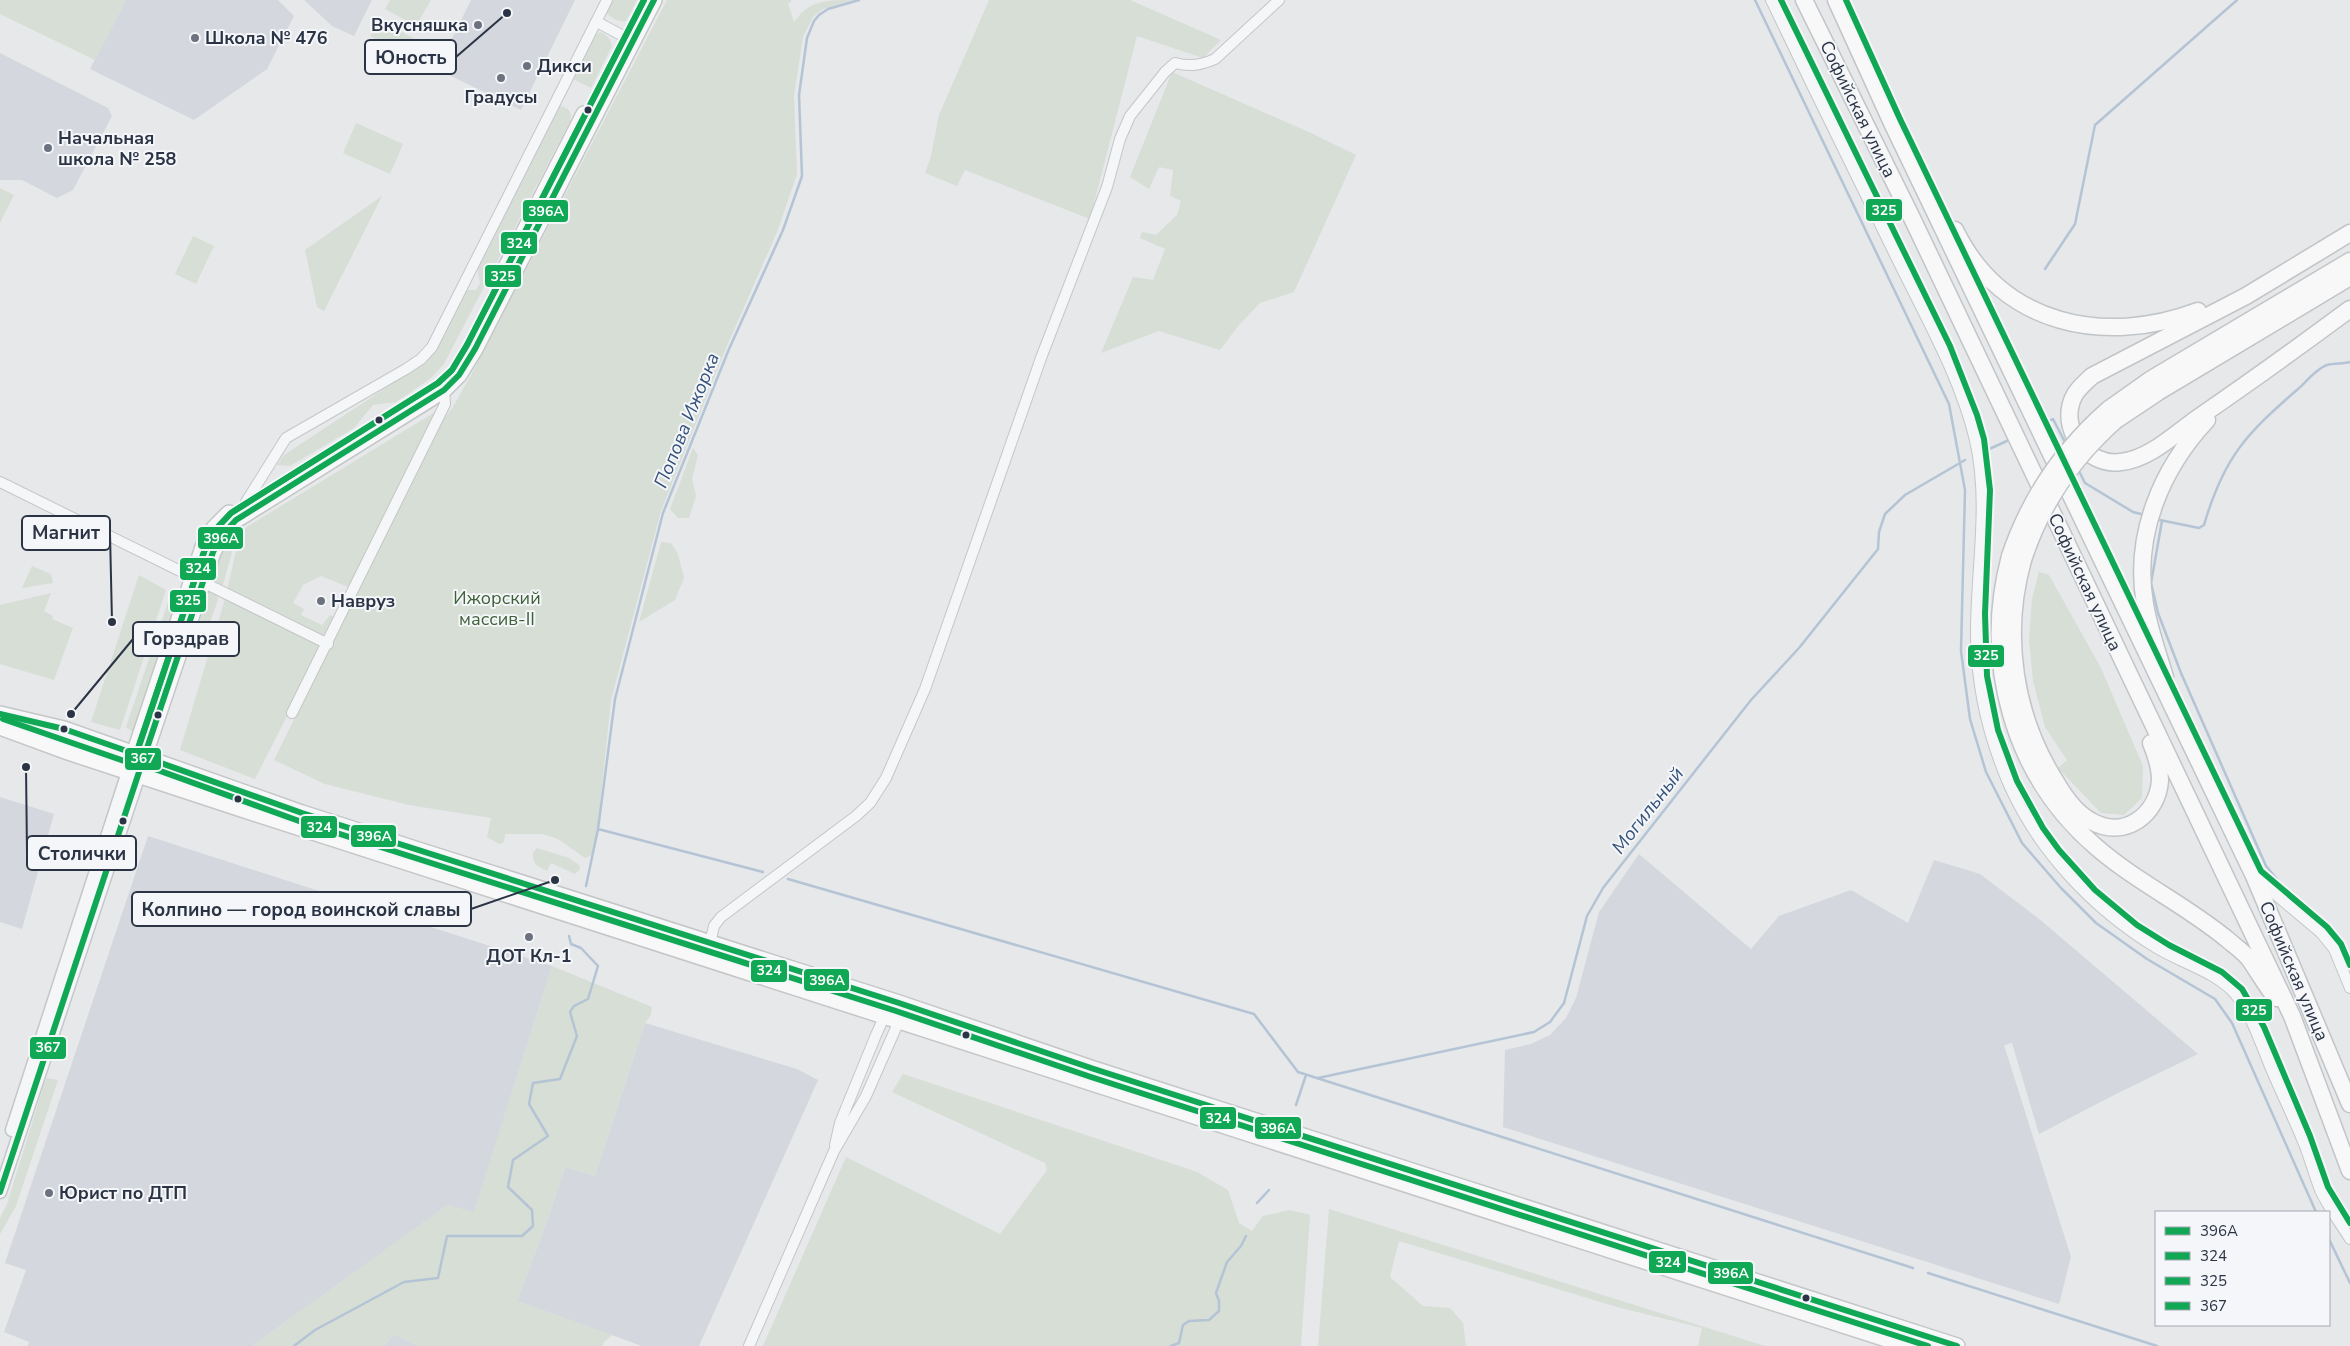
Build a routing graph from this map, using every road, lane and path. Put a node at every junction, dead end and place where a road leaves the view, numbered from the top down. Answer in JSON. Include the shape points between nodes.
{"nodes":[{"id":1,"x":608,"y":0,"type":"edge"},
{"id":2,"x":644,"y":0,"type":"edge"},
{"id":3,"x":654,"y":0,"type":"edge"},
{"id":4,"x":1278,"y":0,"type":"edge"},
{"id":5,"x":1771,"y":0,"type":"edge"},
{"id":6,"x":1804,"y":0,"type":"edge"},
{"id":7,"x":1836,"y":0,"type":"edge"},
{"id":8,"x":597,"y":22,"type":"junction"},
{"id":9,"x":629,"y":39,"type":"junction"},
{"id":10,"x":1892,"y":123,"type":"junction"},
{"id":11,"x":2350,"y":233,"type":"edge"},
{"id":12,"x":2350,"y":261,"type":"edge"},
{"id":13,"x":2277,"y":276,"type":"junction"},
{"id":14,"x":2350,"y":277,"type":"edge"},
{"id":15,"x":2350,"y":309,"type":"edge"},
{"id":16,"x":444,"y":390,"type":"junction"},
{"id":17,"x":2230,"y":397,"type":"junction"},
{"id":18,"x":2112,"y":414,"type":"junction"},
{"id":19,"x":0,"y":482,"type":"edge"},
{"id":20,"x":246,"y":502,"type":"junction"},
{"id":21,"x":2017,"y":558,"type":"junction"},
{"id":22,"x":197,"y":580,"type":"junction"},
{"id":23,"x":328,"y":644,"type":"junction"},
{"id":24,"x":2133,"y":682,"type":"junction"},
{"id":25,"x":292,"y":713,"type":"dead end"},
{"id":26,"x":0,"y":714,"type":"edge"},
{"id":27,"x":2179,"y":725,"type":"junction"},
{"id":28,"x":0,"y":727,"type":"edge"},
{"id":29,"x":140,"y":755,"type":"junction"},
{"id":30,"x":134,"y":773,"type":"junction"},
{"id":31,"x":2254,"y":876,"type":"junction"},
{"id":32,"x":710,"y":942,"type":"junction"},
{"id":33,"x":2350,"y":988,"type":"edge"},
{"id":34,"x":899,"y":1003,"type":"junction"},
{"id":35,"x":885,"y":1016,"type":"junction"},
{"id":36,"x":2292,"y":1016,"type":"junction"},
{"id":37,"x":899,"y":1021,"type":"junction"},
{"id":38,"x":38,"y":1067,"type":"junction"},
{"id":39,"x":2350,"y":1104,"type":"edge"},
{"id":40,"x":834,"y":1151,"type":"junction"},
{"id":41,"x":0,"y":1166,"type":"edge"},
{"id":42,"x":2350,"y":1171,"type":"edge"},
{"id":43,"x":0,"y":1192,"type":"edge"},
{"id":44,"x":2350,"y":1239,"type":"edge"},
{"id":45,"x":749,"y":1346,"type":"edge"},
{"id":46,"x":1908,"y":1346,"type":"edge"},
{"id":47,"x":1957,"y":1346,"type":"edge"}],
"edges":[{"from":1,"to":8,"type":"street"},
{"from":2,"to":9,"type":"main road"},
{"from":3,"to":9,"type":"main road"},
{"from":4,"to":32,"type":"street","via":[[1215,59],[1186,66],[1175,63],[1130,116],[925,689],[878,793],[856,816],[721,917],[714,926]]},
{"from":5,"to":44,"type":"street","via":[[1959,390],[1968,417],[1982,492],[1976,623],[1978,670],[1986,720],[2010,788],[2043,843],[2066,872],[2111,916],[2156,948],[2216,979],[2236,996],[2267,1058],[2321,1191]]},
{"from":6,"to":24,"type":"main road","name":"Софийская улица","via":[[1911,216]]},
{"from":7,"to":10,"type":"main road","name":"Софийская улица"},
{"from":8,"to":9,"type":"street"},
{"from":8,"to":20,"type":"street","via":[[432,347],[406,369],[286,438]]},
{"from":9,"to":16,"type":"main road","via":[[609,97],[475,349],[459,375]]},
{"from":9,"to":20,"type":"main road","via":[[453,368],[423,393]]},
{"from":10,"to":13,"type":"main road","via":[[1920,162],[1970,257],[2010,295],[2041,313],[2086,326],[2139,327],[2186,316]]},
{"from":10,"to":27,"type":"main road","name":"Софийская улица"},
{"from":11,"to":13,"type":"main road"},
{"from":12,"to":18,"type":"main road","via":[[2150,380]]},
{"from":13,"to":17,"type":"main road","via":[[2246,296],[2092,376],[2074,396],[2070,420],[2077,441],[2086,451],[2097,459],[2121,462],[2145,454]]},
{"from":14,"to":18,"type":"main road","via":[[2167,386]]},
{"from":15,"to":17,"type":"main road"},
{"from":16,"to":22,"type":"main road","via":[[236,520],[222,535]]},
{"from":16,"to":23,"type":"street","via":[[445,404]]},
{"from":17,"to":27,"type":"main road","via":[[2190,438],[2175,459],[2156,498],[2146,536],[2145,603]]},
{"from":18,"to":21,"type":"main road","bridge":true,"via":[[2059,483]]},
{"from":19,"to":22,"type":"street"},
{"from":20,"to":22,"type":"main road","via":[[214,528],[203,546]]},
{"from":21,"to":24,"type":"main road","via":[[2012,624],[2015,672],[2023,712],[2038,750],[2062,793],[2089,820],[2110,828],[2133,824],[2144,817],[2152,807],[2160,780],[2159,763],[2133,706]]},
{"from":21,"to":36,"type":"main road","via":[[2003,586],[2000,615],[2002,672],[2017,735],[2039,780],[2054,803],[2094,845],[2142,882],[2203,921],[2250,960],[2266,987]]},
{"from":22,"to":23,"type":"street"},
{"from":22,"to":29,"type":"main road"},
{"from":23,"to":25,"type":"street"},
{"from":24,"to":36,"type":"main road","name":"Софийская улица"},
{"from":26,"to":29,"type":"main road","via":[[64,730]]},
{"from":27,"to":31,"type":"main road","name":"Софийская улица"},
{"from":28,"to":30,"type":"main road"},
{"from":29,"to":30,"type":"main road"},
{"from":29,"to":32,"type":"main road","via":[[312,816]]},
{"from":30,"to":35,"type":"main road"},
{"from":30,"to":38,"type":"street"},
{"from":31,"to":33,"type":"street","via":[[2334,949]]},
{"from":31,"to":39,"type":"main road","name":"Софийская улица"},
{"from":32,"to":34,"type":"main road"},
{"from":34,"to":35,"type":"street"},
{"from":34,"to":37,"type":"street"},
{"from":34,"to":47,"type":"main road","via":[[1103,1072]]},
{"from":35,"to":37,"type":"main road"},
{"from":35,"to":40,"type":"street","via":[[840,1122]]},
{"from":36,"to":42,"type":"main road","name":"Софийская улица"},
{"from":37,"to":40,"type":"street","via":[[866,1096]]},
{"from":37,"to":46,"type":"main road"},
{"from":38,"to":41,"type":"street"},
{"from":38,"to":43,"type":"street"},
{"from":40,"to":45,"type":"street"}]}
